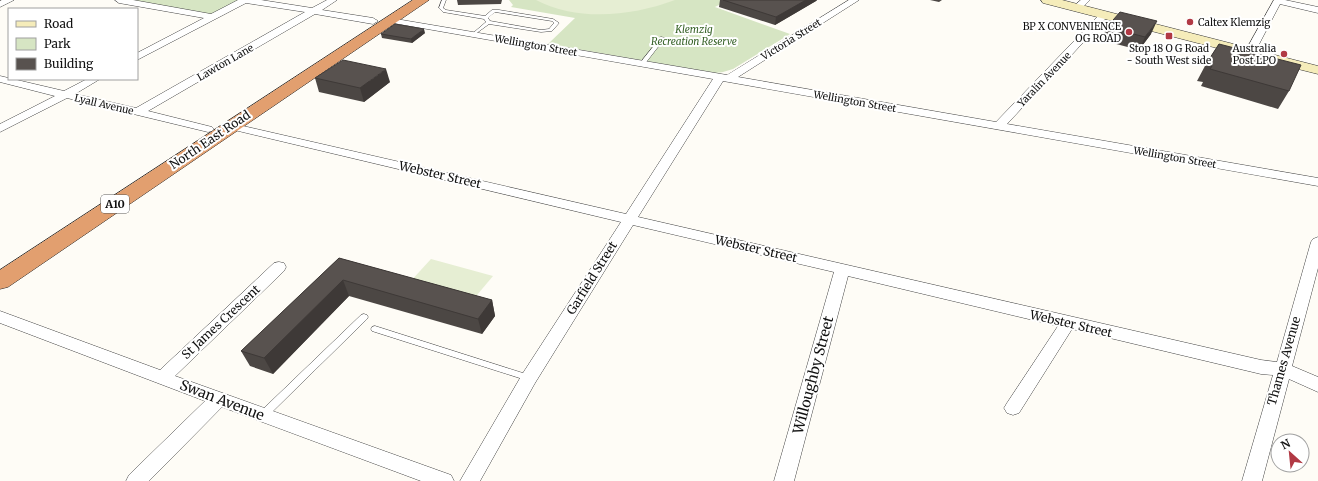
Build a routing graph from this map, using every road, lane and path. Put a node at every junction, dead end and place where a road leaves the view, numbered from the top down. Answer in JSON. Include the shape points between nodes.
{"nodes":[{"id":1,"x":10,"y":0,"type":"edge"},
{"id":2,"x":119,"y":0,"type":"edge"},
{"id":3,"x":245,"y":0,"type":"edge"},
{"id":4,"x":333,"y":0,"type":"edge"},
{"id":5,"x":406,"y":0,"type":"edge"},
{"id":6,"x":422,"y":0,"type":"edge"},
{"id":7,"x":444,"y":0,"type":"edge"},
{"id":8,"x":855,"y":0,"type":"edge"},
{"id":9,"x":1047,"y":0,"type":"edge"},
{"id":10,"x":1278,"y":0,"type":"edge"},
{"id":11,"x":0,"y":4,"type":"edge"},
{"id":12,"x":1081,"y":4,"type":"edge"},
{"id":13,"x":1318,"y":10,"type":"edge"},
{"id":14,"x":313,"y":11,"type":"junction"},
{"id":15,"x":1104,"y":15,"type":"junction"},
{"id":16,"x":212,"y":18,"type":"junction"},
{"id":17,"x":393,"y":20,"type":"junction"},
{"id":18,"x":487,"y":20,"type":"junction"},
{"id":19,"x":373,"y":21,"type":"junction"},
{"id":20,"x":474,"y":34,"type":"junction"},
{"id":21,"x":663,"y":38,"type":"dead end"},
{"id":22,"x":1250,"y":52,"type":"junction"},
{"id":23,"x":138,"y":56,"type":"edge"},
{"id":24,"x":642,"y":64,"type":"junction"},
{"id":25,"x":1318,"y":70,"type":"edge"},
{"id":26,"x":724,"y":78,"type":"junction"},
{"id":27,"x":0,"y":79,"type":"edge"},
{"id":28,"x":93,"y":80,"type":"edge"},
{"id":29,"x":64,"y":95,"type":"junction"},
{"id":30,"x":138,"y":112,"type":"junction"},
{"id":31,"x":230,"y":126,"type":"junction"},
{"id":32,"x":999,"y":126,"type":"junction"},
{"id":33,"x":208,"y":129,"type":"junction"},
{"id":34,"x":0,"y":130,"type":"edge"},
{"id":35,"x":1318,"y":182,"type":"edge"},
{"id":36,"x":629,"y":220,"type":"junction"},
{"id":37,"x":1318,"y":242,"type":"edge"},
{"id":38,"x":0,"y":265,"type":"edge"},
{"id":39,"x":279,"y":267,"type":"dead end"},
{"id":40,"x":842,"y":270,"type":"junction"},
{"id":41,"x":0,"y":281,"type":"edge"},
{"id":42,"x":0,"y":317,"type":"edge"},
{"id":43,"x":364,"y":317,"type":"dead end"},
{"id":44,"x":1068,"y":323,"type":"junction"},
{"id":45,"x":375,"y":329,"type":"dead end"},
{"id":46,"x":1282,"y":369,"type":"junction"},
{"id":47,"x":163,"y":377,"type":"junction"},
{"id":48,"x":529,"y":378,"type":"junction"},
{"id":49,"x":1318,"y":385,"type":"edge"},
{"id":50,"x":219,"y":399,"type":"junction"},
{"id":51,"x":1013,"y":408,"type":"dead end"},
{"id":52,"x":263,"y":415,"type":"junction"},
{"id":53,"x":416,"y":476,"type":"edge"},
{"id":54,"x":136,"y":481,"type":"edge"},
{"id":55,"x":444,"y":481,"type":"edge"},
{"id":56,"x":470,"y":481,"type":"edge"},
{"id":57,"x":784,"y":481,"type":"edge"},
{"id":58,"x":1252,"y":481,"type":"edge"}],
"edges":[{"from":1,"to":11,"type":"street"},
{"from":2,"to":16,"type":"street"},
{"from":3,"to":14,"type":"street"},
{"from":3,"to":16,"type":"street"},
{"from":4,"to":14,"type":"street","name":"Lawton Lane"},
{"from":5,"to":19,"type":"highway","name":"North East Road","number":"A10"},
{"from":6,"to":17,"type":"highway","name":"North East Road","number":"A10"},
{"from":7,"to":18,"type":"lane","via":[[442,10]]},
{"from":8,"to":26,"type":"street","name":"Victoria Street"},
{"from":9,"to":12,"type":"main road"},
{"from":10,"to":13,"type":"street"},
{"from":10,"to":22,"type":"street"},
{"from":12,"to":15,"type":"main road"},
{"from":14,"to":19,"type":"street"},
{"from":14,"to":30,"type":"street","name":"Lawton Lane"},
{"from":15,"to":22,"type":"main road"},
{"from":15,"to":32,"type":"street","name":"Yaralin Avenue"},
{"from":16,"to":23,"type":"street"},
{"from":17,"to":19,"type":"highway"},
{"from":17,"to":20,"type":"street","name":"Wellington Street"},
{"from":17,"to":31,"type":"highway","name":"North East Road","number":"A10"},
{"from":18,"to":18,"type":"lane","via":[[494,11],[499,11],[553,20],[557,23],[550,30],[541,31]]},
{"from":18,"to":20,"type":"lane"},
{"from":19,"to":33,"type":"highway","name":"North East Road","number":"A10"},
{"from":20,"to":24,"type":"street","name":"Wellington Street"},
{"from":21,"to":24,"type":"lane"},
{"from":22,"to":25,"type":"main road"},
{"from":24,"to":26,"type":"street","name":"Wellington Street"},
{"from":26,"to":32,"type":"street","name":"Wellington Street"},
{"from":26,"to":36,"type":"street","name":"Garfield Street"},
{"from":27,"to":29,"type":"street","name":"Lyall Avenue"},
{"from":28,"to":29,"type":"street"},
{"from":29,"to":30,"type":"street","name":"Lyall Avenue"},
{"from":29,"to":34,"type":"street"},
{"from":30,"to":33,"type":"street","name":"Lyall Avenue"},
{"from":31,"to":33,"type":"highway"},
{"from":31,"to":36,"type":"street","name":"Webster Street"},
{"from":31,"to":41,"type":"highway","name":"North East Road","number":"A10"},
{"from":32,"to":35,"type":"street","name":"Wellington Street"},
{"from":33,"to":38,"type":"highway","name":"North East Road","number":"A10"},
{"from":36,"to":40,"type":"street","name":"Webster Street"},
{"from":36,"to":48,"type":"street","name":"Garfield Street"},
{"from":37,"to":46,"type":"street","name":"Thames Avenue"},
{"from":39,"to":47,"type":"street","name":"St James Crescent"},
{"from":40,"to":44,"type":"street","name":"Webster Street"},
{"from":40,"to":57,"type":"street","name":"Willoughby Street"},
{"from":42,"to":47,"type":"street","name":"Swan Avenue"},
{"from":43,"to":52,"type":"lane"},
{"from":44,"to":46,"type":"street","name":"Webster Street","via":[[1261,367]]},
{"from":44,"to":51,"type":"street"},
{"from":45,"to":48,"type":"lane"},
{"from":46,"to":49,"type":"street","name":"Webster Street"},
{"from":46,"to":58,"type":"street","name":"Thames Avenue"},
{"from":47,"to":50,"type":"street","name":"Swan Avenue"},
{"from":48,"to":56,"type":"street","name":"Garfield Street"},
{"from":50,"to":52,"type":"street","name":"Swan Avenue"},
{"from":50,"to":54,"type":"street"},
{"from":52,"to":53,"type":"street","name":"Swan Avenue"},
{"from":53,"to":55,"type":"street","name":"Swan Avenue"}]}
